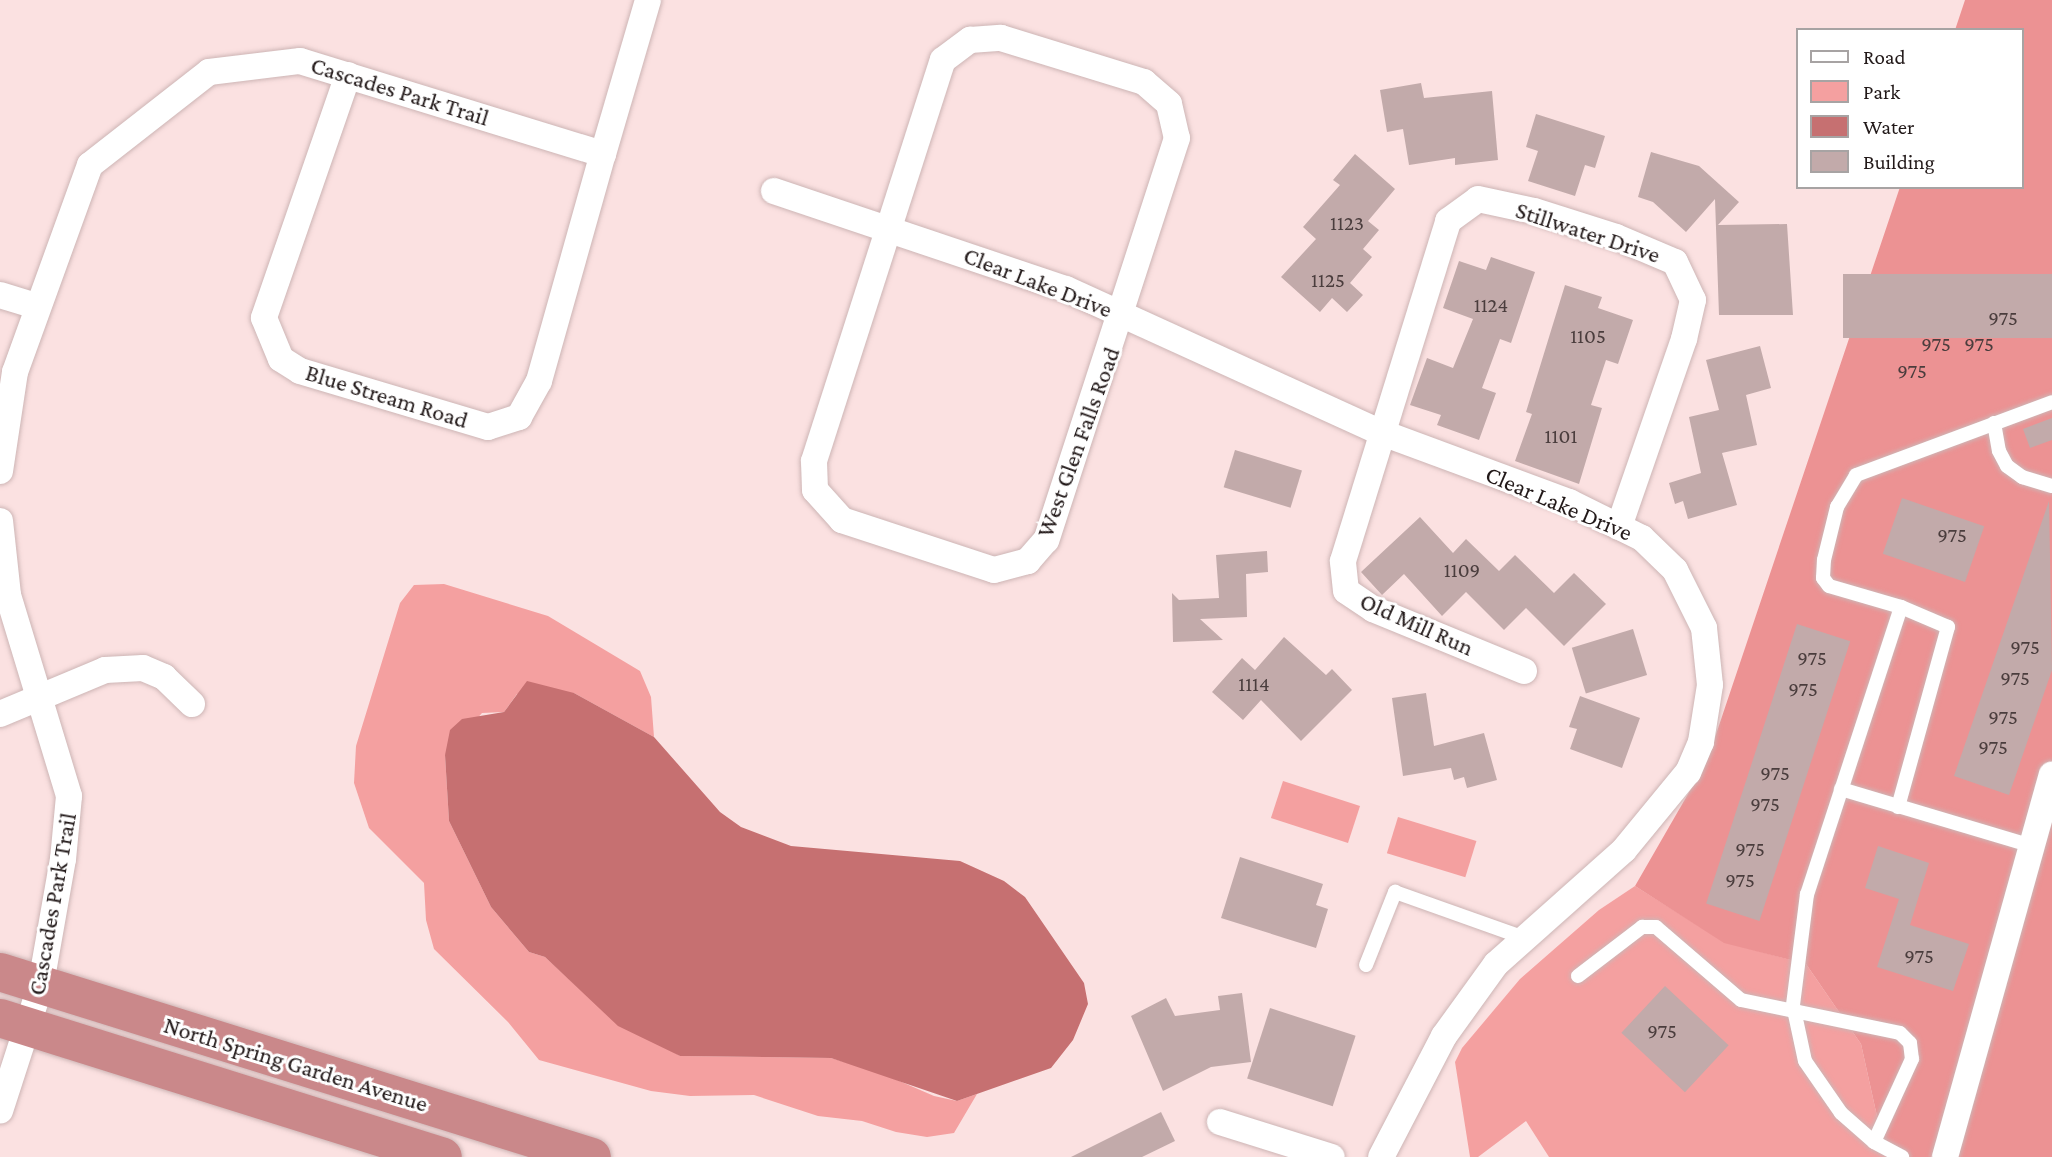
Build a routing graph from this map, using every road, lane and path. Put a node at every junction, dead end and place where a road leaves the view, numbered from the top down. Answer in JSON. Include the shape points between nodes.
{"nodes":[{"id":1,"x":648,"y":0,"type":"edge"},
{"id":2,"x":348,"y":75,"type":"junction"},
{"id":3,"x":603,"y":154,"type":"junction"},
{"id":4,"x":774,"y":191,"type":"dead end"},
{"id":5,"x":890,"y":229,"type":"junction"},
{"id":6,"x":0,"y":295,"type":"edge"},
{"id":7,"x":36,"y":306,"type":"junction"},
{"id":8,"x":1123,"y":314,"type":"junction"},
{"id":9,"x":2052,"y":402,"type":"edge"},
{"id":10,"x":1994,"y":423,"type":"junction"},
{"id":11,"x":1380,"y":432,"type":"junction"},
{"id":12,"x":0,"y":471,"type":"edge"},
{"id":13,"x":2052,"y":486,"type":"edge"},
{"id":14,"x":0,"y":521,"type":"edge"},
{"id":15,"x":1619,"y":527,"type":"junction"},
{"id":16,"x":1901,"y":607,"type":"junction"},
{"id":17,"x":1524,"y":671,"type":"dead end"},
{"id":18,"x":42,"y":699,"type":"junction"},
{"id":19,"x":192,"y":704,"type":"dead end"},
{"id":20,"x":0,"y":715,"type":"edge"},
{"id":21,"x":2052,"y":775,"type":"edge"},
{"id":22,"x":1842,"y":789,"type":"junction"},
{"id":23,"x":1898,"y":807,"type":"junction"},
{"id":24,"x":2032,"y":846,"type":"junction"},
{"id":25,"x":1524,"y":938,"type":"junction"},
{"id":26,"x":1366,"y":965,"type":"dead end"},
{"id":27,"x":0,"y":972,"type":"edge"},
{"id":28,"x":1578,"y":976,"type":"dead end"},
{"id":29,"x":41,"y":985,"type":"junction"},
{"id":30,"x":1795,"y":1013,"type":"junction"},
{"id":31,"x":14,"y":1023,"type":"edge"},
{"id":32,"x":0,"y":1111,"type":"edge"},
{"id":33,"x":1220,"y":1122,"type":"dead end"},
{"id":34,"x":1874,"y":1142,"type":"junction"},
{"id":35,"x":443,"y":1157,"type":"edge"},
{"id":36,"x":592,"y":1157,"type":"edge"},
{"id":37,"x":1332,"y":1157,"type":"edge"},
{"id":38,"x":1381,"y":1157,"type":"edge"},
{"id":39,"x":1902,"y":1157,"type":"edge"},
{"id":40,"x":1945,"y":1157,"type":"edge"}],
"edges":[{"from":1,"to":3,"type":"street"},
{"from":2,"to":3,"type":"street","name":"Cascades Park Trail"},
{"from":2,"to":3,"type":"street","name":"Blue Stream Road","via":[[264,318],[281,359],[300,372],[488,427],[519,416],[539,381]]},
{"from":2,"to":7,"type":"street","name":"Cascades Park Trail","via":[[300,61],[209,72],[90,165]]},
{"from":4,"to":5,"type":"street","name":"Clear Lake Drive"},
{"from":5,"to":8,"type":"street","name":"Clear Lake Drive","via":[[1066,289]]},
{"from":5,"to":8,"type":"street","name":"West Glen Falls Road","via":[[943,60],[970,40],[1001,38],[1144,82],[1169,104],[1177,138]]},
{"from":5,"to":8,"type":"street","name":"West Glen Falls Road","via":[[814,460],[816,490],[842,520],[994,570],[1028,561],[1046,540]]},
{"from":6,"to":7,"type":"street"},
{"from":7,"to":12,"type":"street","name":"Cascades Park Trail","via":[[15,372]]},
{"from":8,"to":11,"type":"street","name":"Clear Lake Drive"},
{"from":9,"to":10,"type":"lane"},
{"from":10,"to":13,"type":"lane","via":[[2007,466],[2022,477]]},
{"from":10,"to":16,"type":"lane","via":[[1856,475],[1838,507],[1823,578],[1829,586]]},
{"from":11,"to":15,"type":"street","name":"Clear Lake Drive","via":[[1570,502]]},
{"from":11,"to":15,"type":"street","name":"Stillwater Drive","via":[[1448,221],[1478,199],[1616,237],[1675,262],[1693,300],[1684,339]]},
{"from":11,"to":17,"type":"street","name":"Old Mill Run","via":[[1343,561],[1346,591],[1373,609]]},
{"from":14,"to":18,"type":"street","name":"Cascades Park Trail","via":[[8,595]]},
{"from":15,"to":25,"type":"street","name":"Clear Lake Drive","via":[[1642,538],[1675,570],[1704,628],[1710,685],[1700,742],[1688,772],[1624,850]]},
{"from":16,"to":22,"type":"lane"},
{"from":16,"to":23,"type":"lane","via":[[1948,627]]},
{"from":18,"to":19,"type":"street","via":[[105,670],[143,668],[164,677]]},
{"from":18,"to":20,"type":"street"},
{"from":18,"to":29,"type":"street","name":"Cascades Park Trail","via":[[69,796]]},
{"from":21,"to":24,"type":"street"},
{"from":22,"to":23,"type":"lane"},
{"from":22,"to":30,"type":"lane","via":[[1807,894]]},
{"from":23,"to":24,"type":"lane"},
{"from":24,"to":40,"type":"street"},
{"from":25,"to":26,"type":"lane","via":[[1395,892]]},
{"from":25,"to":38,"type":"street","name":"Clear Lake Drive","via":[[1496,964],[1444,1036]]},
{"from":27,"to":29,"type":"highway","name":"North Spring Garden Avenue"},
{"from":28,"to":30,"type":"lane","via":[[1642,927],[1656,927],[1741,1000]]},
{"from":29,"to":31,"type":"street","name":"Cascades Park Trail"},
{"from":29,"to":36,"type":"highway","name":"North Spring Garden Avenue"},
{"from":30,"to":34,"type":"lane","via":[[1805,1061],[1841,1113]]},
{"from":30,"to":34,"type":"lane","via":[[1900,1033],[1910,1043],[1912,1059]]},
{"from":31,"to":32,"type":"street","name":"Cascades Park Trail"},
{"from":31,"to":35,"type":"highway","name":"North Spring Garden Avenue"},
{"from":33,"to":37,"type":"street"},
{"from":34,"to":39,"type":"lane"}]}
